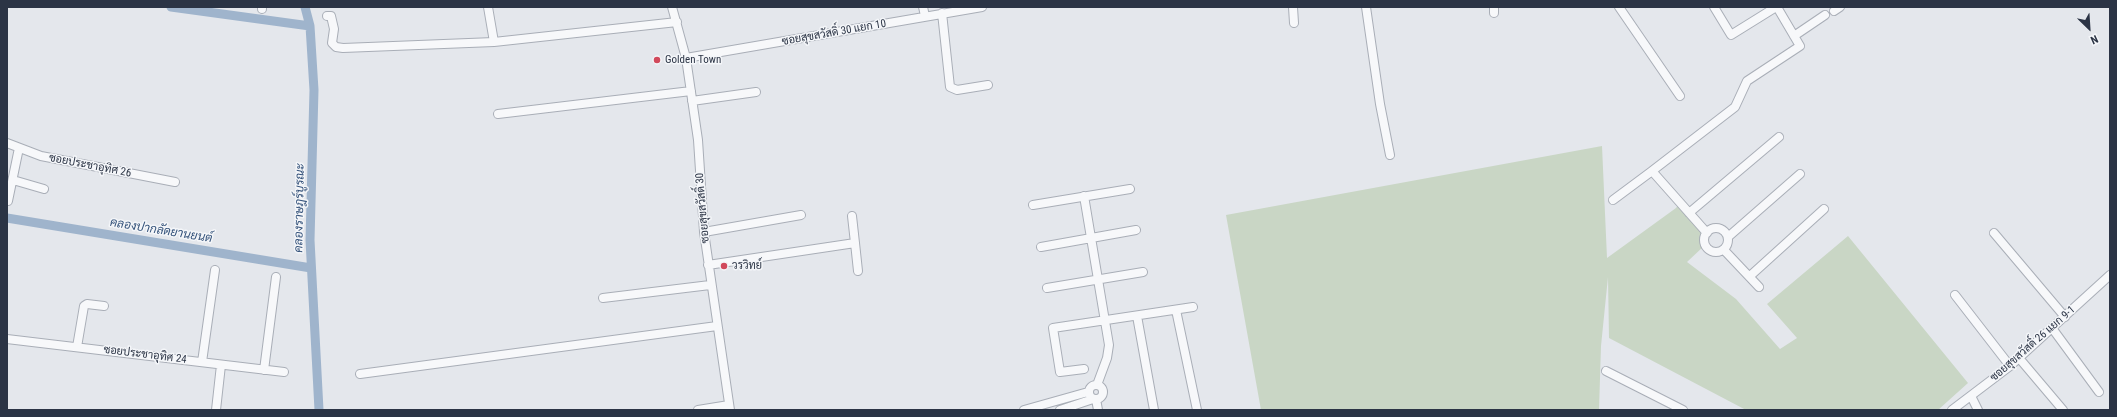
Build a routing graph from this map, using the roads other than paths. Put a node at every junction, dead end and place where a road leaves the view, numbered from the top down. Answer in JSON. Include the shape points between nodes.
{"nodes":[{"id":1,"x":488,"y":7,"type":"edge"},
{"id":2,"x":672,"y":7,"type":"edge"},
{"id":3,"x":923,"y":7,"type":"edge"},
{"id":4,"x":982,"y":7,"type":"edge"},
{"id":5,"x":1293,"y":7,"type":"edge"},
{"id":6,"x":1366,"y":7,"type":"edge"},
{"id":7,"x":1619,"y":7,"type":"edge"},
{"id":8,"x":1714,"y":7,"type":"edge"},
{"id":9,"x":1777,"y":7,"type":"edge"},
{"id":10,"x":936,"y":12,"type":"edge"},
{"id":11,"x":327,"y":16,"type":"dead end"},
{"id":12,"x":925,"y":16,"type":"junction"},
{"id":13,"x":1824,"y":16,"type":"dead end"},
{"id":14,"x":677,"y":22,"type":"junction"},
{"id":15,"x":1294,"y":23,"type":"dead end"},
{"id":16,"x":1794,"y":36,"type":"junction"},
{"id":17,"x":494,"y":42,"type":"junction"},
{"id":18,"x":686,"y":58,"type":"junction"},
{"id":19,"x":988,"y":85,"type":"dead end"},
{"id":20,"x":691,"y":90,"type":"junction"},
{"id":21,"x":756,"y":92,"type":"dead end"},
{"id":22,"x":1680,"y":96,"type":"dead end"},
{"id":23,"x":692,"y":101,"type":"junction"},
{"id":24,"x":498,"y":114,"type":"dead end"},
{"id":25,"x":1779,"y":137,"type":"dead end"},
{"id":26,"x":7,"y":142,"type":"edge"},
{"id":27,"x":20,"y":148,"type":"junction"},
{"id":28,"x":1390,"y":155,"type":"dead end"},
{"id":29,"x":1652,"y":171,"type":"junction"},
{"id":30,"x":1800,"y":174,"type":"dead end"},
{"id":31,"x":13,"y":180,"type":"junction"},
{"id":32,"x":175,"y":182,"type":"dead end"},
{"id":33,"x":44,"y":189,"type":"dead end"},
{"id":34,"x":1130,"y":189,"type":"dead end"},
{"id":35,"x":1084,"y":196,"type":"junction"},
{"id":36,"x":1613,"y":200,"type":"dead end"},
{"id":37,"x":8,"y":201,"type":"dead end"},
{"id":38,"x":1033,"y":205,"type":"dead end"},
{"id":39,"x":1824,"y":209,"type":"dead end"},
{"id":40,"x":1689,"y":213,"type":"junction"},
{"id":41,"x":801,"y":215,"type":"dead end"},
{"id":42,"x":852,"y":216,"type":"dead end"},
{"id":43,"x":1136,"y":230,"type":"dead end"},
{"id":44,"x":704,"y":232,"type":"junction"},
{"id":45,"x":1707,"y":233,"type":"junction"},
{"id":46,"x":1994,"y":233,"type":"dead end"},
{"id":47,"x":1728,"y":237,"type":"junction"},
{"id":48,"x":1091,"y":238,"type":"junction"},
{"id":49,"x":855,"y":243,"type":"junction"},
{"id":50,"x":1041,"y":247,"type":"dead end"},
{"id":51,"x":1724,"y":250,"type":"junction"},
{"id":52,"x":708,"y":265,"type":"junction"},
{"id":53,"x":215,"y":270,"type":"dead end"},
{"id":54,"x":858,"y":271,"type":"dead end"},
{"id":55,"x":1143,"y":272,"type":"dead end"},
{"id":56,"x":2110,"y":275,"type":"edge"},
{"id":57,"x":1750,"y":276,"type":"junction"},
{"id":58,"x":276,"y":277,"type":"dead end"},
{"id":59,"x":1098,"y":280,"type":"junction"},
{"id":60,"x":710,"y":285,"type":"junction"},
{"id":61,"x":1759,"y":287,"type":"dead end"},
{"id":62,"x":1047,"y":288,"type":"dead end"},
{"id":63,"x":1955,"y":296,"type":"dead end"},
{"id":64,"x":603,"y":298,"type":"dead end"},
{"id":65,"x":104,"y":306,"type":"dead end"},
{"id":66,"x":1194,"y":307,"type":"dead end"},
{"id":67,"x":1176,"y":310,"type":"junction"},
{"id":68,"x":1137,"y":316,"type":"junction"},
{"id":69,"x":2065,"y":317,"type":"junction"},
{"id":70,"x":1104,"y":320,"type":"junction"},
{"id":71,"x":717,"y":326,"type":"junction"},
{"id":72,"x":2052,"y":328,"type":"junction"},
{"id":73,"x":7,"y":340,"type":"edge"},
{"id":74,"x":77,"y":347,"type":"junction"},
{"id":75,"x":2019,"y":358,"type":"junction"},
{"id":76,"x":202,"y":362,"type":"junction"},
{"id":77,"x":220,"y":365,"type":"junction"},
{"id":78,"x":2010,"y":366,"type":"junction"},
{"id":79,"x":1084,"y":369,"type":"dead end"},
{"id":80,"x":264,"y":370,"type":"junction"},
{"id":81,"x":1606,"y":371,"type":"dead end"},
{"id":82,"x":284,"y":372,"type":"dead end"},
{"id":83,"x":360,"y":374,"type":"dead end"},
{"id":84,"x":1097,"y":385,"type":"junction"},
{"id":85,"x":2099,"y":392,"type":"dead end"},
{"id":86,"x":1971,"y":396,"type":"junction"},
{"id":87,"x":1092,"y":397,"type":"junction"},
{"id":88,"x":1963,"y":406,"type":"edge"},
{"id":89,"x":730,"y":408,"type":"edge"},
{"id":90,"x":216,"y":410,"type":"edge"},
{"id":91,"x":698,"y":410,"type":"edge"},
{"id":92,"x":1024,"y":410,"type":"edge"},
{"id":93,"x":1029,"y":410,"type":"edge"},
{"id":94,"x":1060,"y":410,"type":"edge"},
{"id":95,"x":1098,"y":410,"type":"edge"},
{"id":96,"x":1154,"y":410,"type":"edge"},
{"id":97,"x":1196,"y":410,"type":"edge"},
{"id":98,"x":1683,"y":410,"type":"edge"},
{"id":99,"x":1952,"y":410,"type":"edge"},
{"id":100,"x":1978,"y":410,"type":"edge"},
{"id":101,"x":2063,"y":410,"type":"edge"}],
"edges":[{"from":1,"to":17,"type":"street"},
{"from":2,"to":14,"type":"street","name":"ซอยสุขสวัสดิ์ 30"},
{"from":3,"to":12,"type":"street"},
{"from":4,"to":10,"type":"street","name":"ซอยสุขสวัสดิ์ 30 แยก 10"},
{"from":5,"to":15,"type":"street"},
{"from":6,"to":28,"type":"street"},
{"from":7,"to":22,"type":"street"},
{"from":8,"to":9,"type":"street","via":[[1731,36]]},
{"from":9,"to":16,"type":"street"},
{"from":10,"to":12,"type":"street","name":"ซอยสุขสวัสดิ์ 30 แยก 10"},
{"from":10,"to":19,"type":"street","via":[[950,87],[957,90]]},
{"from":11,"to":17,"type":"street","via":[[334,22],[332,43],[336,47]]},
{"from":12,"to":18,"type":"street","name":"ซอยสุขสวัสดิ์ 30 แยก 10"},
{"from":13,"to":16,"type":"street"},
{"from":14,"to":17,"type":"street"},
{"from":14,"to":18,"type":"street","name":"ซอยสุขสวัสดิ์ 30"},
{"from":16,"to":29,"type":"street","via":[[1800,46],[1747,81],[1735,107]]},
{"from":18,"to":20,"type":"street","name":"ซอยสุขสวัสดิ์ 30"},
{"from":20,"to":23,"type":"street","name":"ซอยสุขสวัสดิ์ 30"},
{"from":20,"to":24,"type":"street"},
{"from":21,"to":23,"type":"street"},
{"from":23,"to":44,"type":"street","name":"ซอยสุขสวัสดิ์ 30","via":[[698,140]]},
{"from":25,"to":40,"type":"street"},
{"from":26,"to":27,"type":"street","name":"ซอยประชาอุทิศ 26"},
{"from":27,"to":31,"type":"street"},
{"from":27,"to":32,"type":"street","name":"ซอยประชาอุทิศ 26","via":[[42,156]]},
{"from":29,"to":36,"type":"street"},
{"from":29,"to":40,"type":"street"},
{"from":30,"to":47,"type":"street"},
{"from":31,"to":33,"type":"street"},
{"from":31,"to":37,"type":"street"},
{"from":34,"to":35,"type":"street"},
{"from":35,"to":38,"type":"street"},
{"from":35,"to":48,"type":"street"},
{"from":39,"to":57,"type":"street"},
{"from":40,"to":45,"type":"street"},
{"from":41,"to":44,"type":"street"},
{"from":42,"to":49,"type":"street"},
{"from":43,"to":48,"type":"street"},
{"from":44,"to":52,"type":"street","name":"ซอยสุขสวัสดิ์ 30"},
{"from":45,"to":47,"type":"street","via":[[1716,228],[1724,231]]},
{"from":45,"to":51,"type":"street","via":[[1704,240],[1707,248],[1713,252]]},
{"from":46,"to":69,"type":"street"},
{"from":47,"to":51,"type":"street","via":[[1728,244]]},
{"from":48,"to":50,"type":"street"},
{"from":48,"to":59,"type":"street"},
{"from":49,"to":52,"type":"street"},
{"from":49,"to":54,"type":"street"},
{"from":51,"to":57,"type":"street"},
{"from":52,"to":60,"type":"street","name":"ซอยสุขสวัสดิ์ 30"},
{"from":53,"to":76,"type":"street"},
{"from":55,"to":59,"type":"street"},
{"from":56,"to":69,"type":"street","name":"ซอยสุขสวัสดิ์ 26 แยก 9-1"},
{"from":57,"to":61,"type":"street"},
{"from":58,"to":80,"type":"street"},
{"from":59,"to":62,"type":"street"},
{"from":59,"to":70,"type":"street"},
{"from":60,"to":64,"type":"street"},
{"from":60,"to":71,"type":"street","name":"ซอยสุขสวัสดิ์ 30"},
{"from":63,"to":78,"type":"street"},
{"from":65,"to":74,"type":"street","via":[[84,306]]},
{"from":66,"to":67,"type":"street"},
{"from":67,"to":68,"type":"street"},
{"from":67,"to":97,"type":"street"},
{"from":68,"to":70,"type":"street"},
{"from":68,"to":96,"type":"street"},
{"from":69,"to":72,"type":"street","name":"ซอยสุขสวัสดิ์ 26 แยก 9-1"},
{"from":70,"to":79,"type":"street","via":[[1053,328],[1060,372]]},
{"from":70,"to":84,"type":"street","via":[[1109,353]]},
{"from":71,"to":83,"type":"street"},
{"from":71,"to":89,"type":"street","name":"ซอยสุขสวัสดิ์ 30"},
{"from":72,"to":75,"type":"street","name":"ซอยสุขสวัสดิ์ 26 แยก 9-1"},
{"from":72,"to":85,"type":"street"},
{"from":73,"to":74,"type":"street","name":"ซอยประชาอุทิศ 24"},
{"from":74,"to":76,"type":"street","name":"ซอยประชาอุทิศ 24"},
{"from":75,"to":78,"type":"street","name":"ซอยสุขสวัสดิ์ 26 แยก 9-1"},
{"from":75,"to":101,"type":"street"},
{"from":76,"to":77,"type":"street","name":"ซอยประชาอุทิศ 24"},
{"from":77,"to":80,"type":"street","name":"ซอยประชาอุทิศ 24"},
{"from":77,"to":90,"type":"street"},
{"from":78,"to":86,"type":"street","name":"ซอยสุขสวัสดิ์ 26 แยก 9-1"},
{"from":80,"to":82,"type":"street","name":"ซอยประชาอุทิศ 24"},
{"from":81,"to":98,"type":"street"},
{"from":84,"to":87,"type":"street","via":[[1091,386]]},
{"from":84,"to":87,"type":"street","via":[[1102,388],[1103,394]]},
{"from":86,"to":88,"type":"street","name":"ซอยสุขสวัสดิ์ 26 แยก 9-1"},
{"from":86,"to":100,"type":"street"},
{"from":87,"to":93,"type":"street"},
{"from":87,"to":94,"type":"street"},
{"from":87,"to":95,"type":"street"},
{"from":88,"to":99,"type":"street","name":"ซอยสุขสวัสดิ์ 26 แยก 9-1"},
{"from":89,"to":91,"type":"street"},
{"from":92,"to":93,"type":"street"}]}
